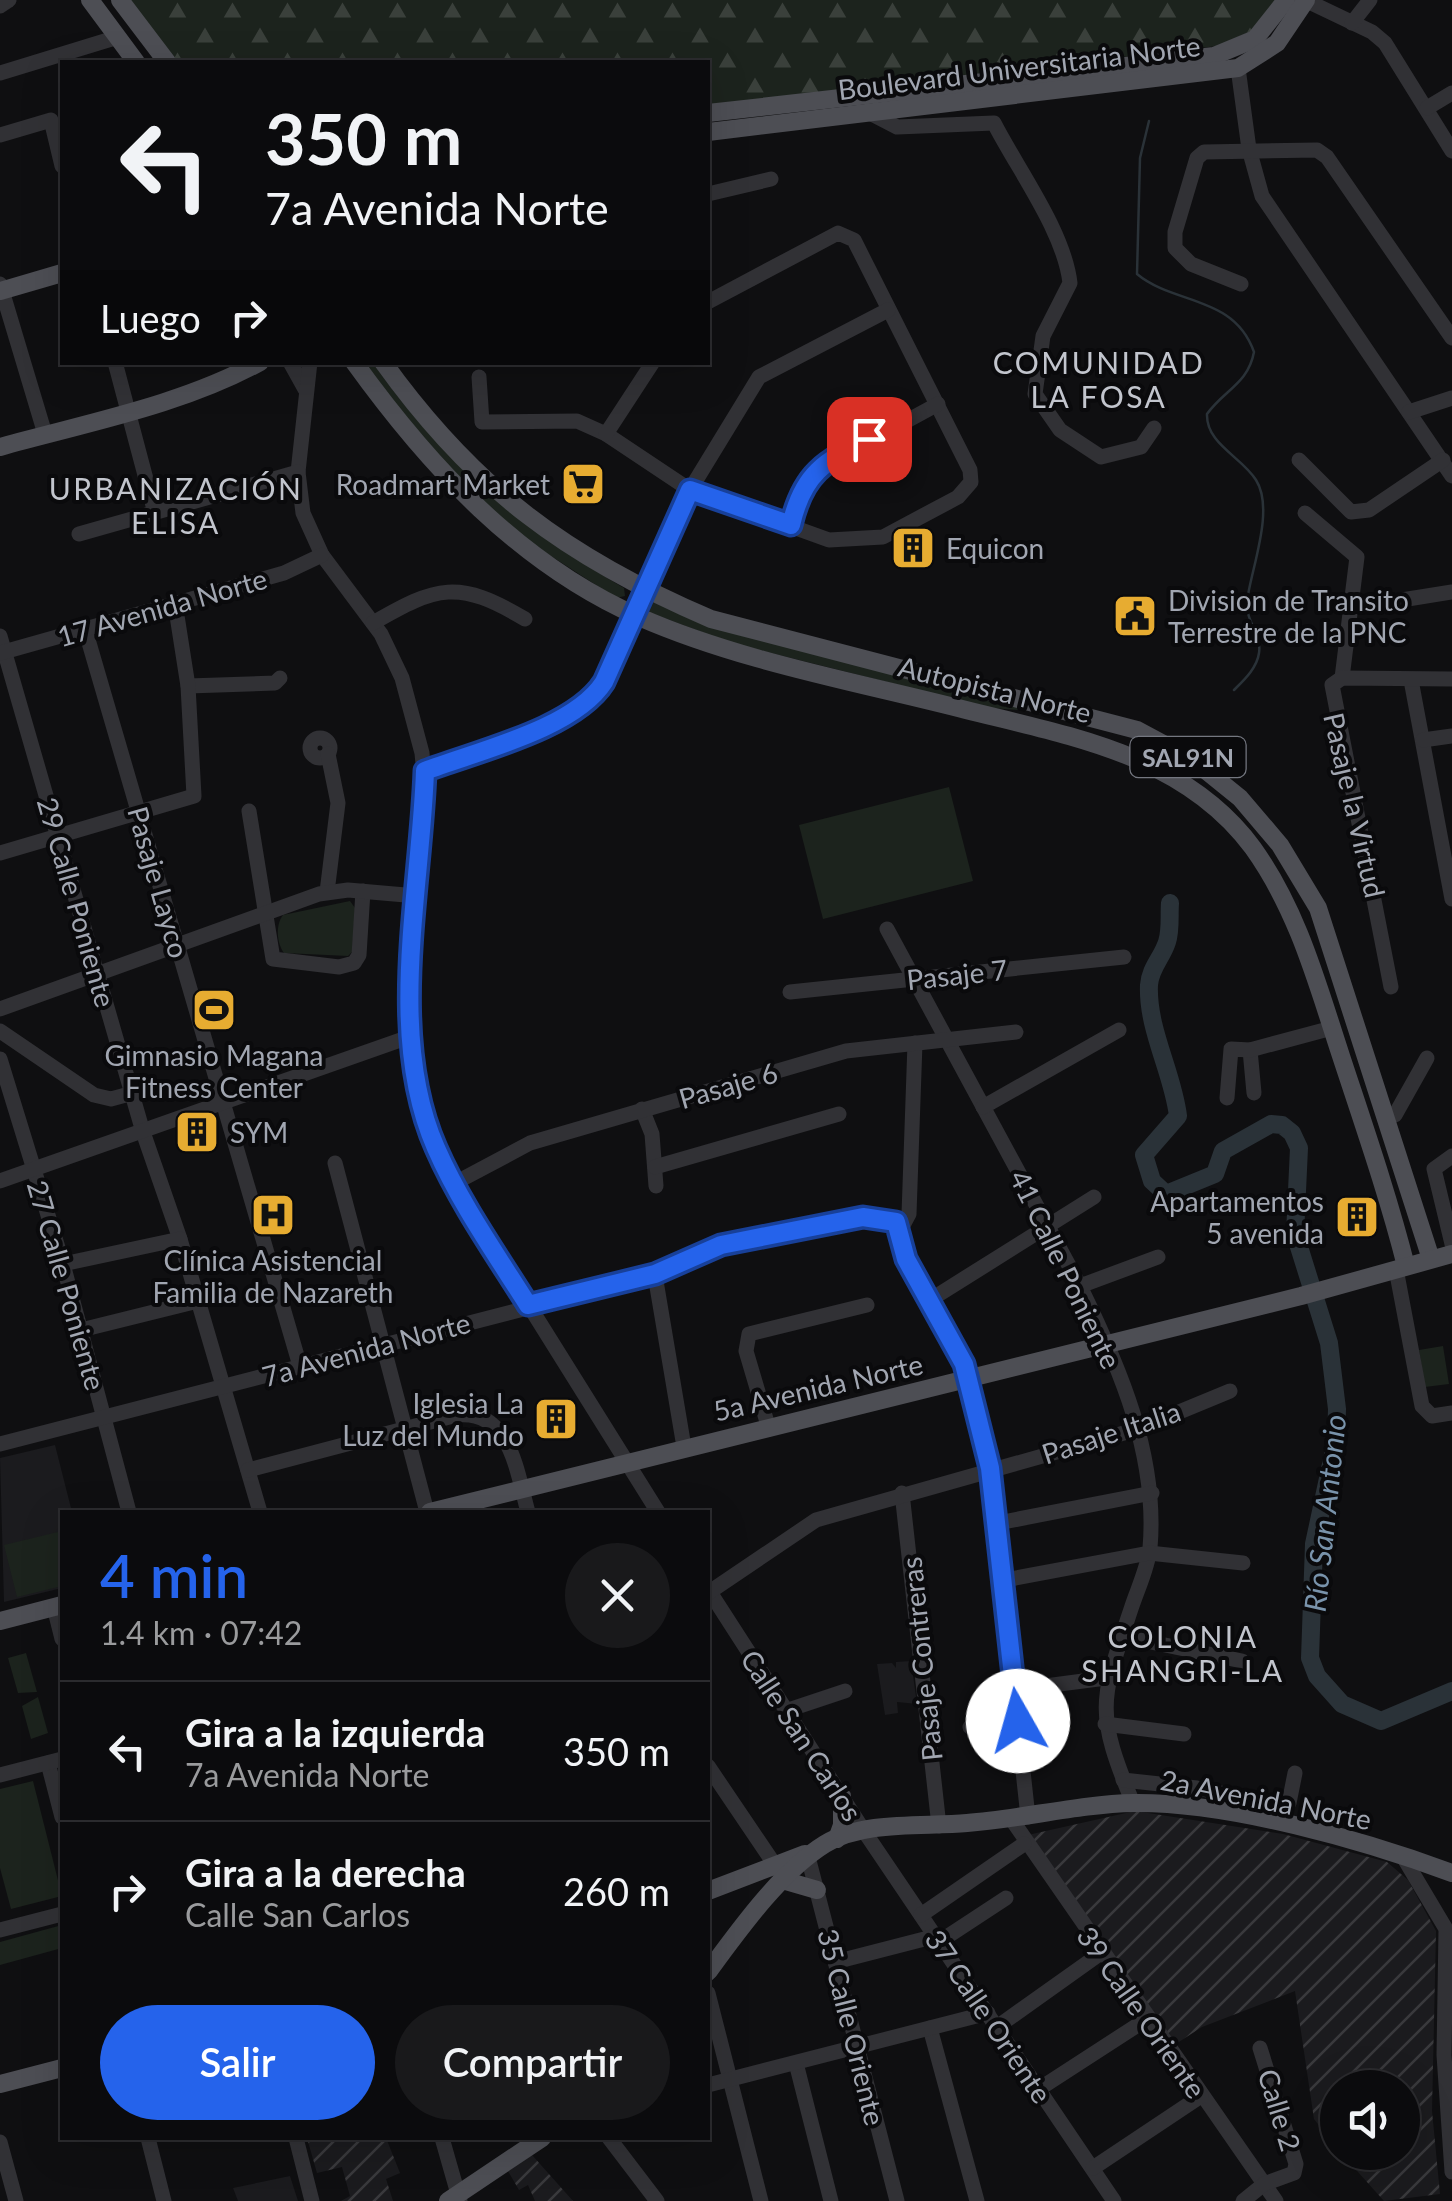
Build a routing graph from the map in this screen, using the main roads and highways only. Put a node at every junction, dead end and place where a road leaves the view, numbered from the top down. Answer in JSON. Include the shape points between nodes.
{"nodes":[{"id":1,"x":90,"y":0,"type":"edge"},
{"id":2,"x":120,"y":0,"type":"edge"},
{"id":3,"x":1286,"y":0,"type":"edge"},
{"id":4,"x":1306,"y":0,"type":"edge"},
{"id":5,"x":151,"y":60,"type":"edge"},
{"id":6,"x":710,"y":113,"type":"edge"},
{"id":7,"x":710,"y":132,"type":"edge"},
{"id":8,"x":60,"y":273,"type":"edge"},
{"id":9,"x":1,"y":288,"type":"edge"},
{"id":10,"x":255,"y":365,"type":"edge"},
{"id":11,"x":356,"y":365,"type":"edge"},
{"id":12,"x":385,"y":365,"type":"edge"},
{"id":13,"x":0,"y":447,"type":"edge"},
{"id":14,"x":1032,"y":702,"type":"junction"},
{"id":15,"x":1080,"y":714,"type":"junction"},
{"id":16,"x":990,"y":716,"type":"junction"},
{"id":17,"x":1074,"y":737,"type":"junction"},
{"id":18,"x":1452,"y":1254,"type":"edge"},
{"id":19,"x":1432,"y":1259,"type":"junction"},
{"id":20,"x":1401,"y":1267,"type":"junction"},
{"id":21,"x":437,"y":1510,"type":"edge"},
{"id":22,"x":58,"y":1606,"type":"edge"},
{"id":23,"x":0,"y":1620,"type":"edge"},
{"id":24,"x":842,"y":1796,"type":"road end"},
{"id":25,"x":831,"y":1842,"type":"junction"},
{"id":26,"x":1452,"y":1873,"type":"edge"},
{"id":27,"x":781,"y":1874,"type":"junction"},
{"id":28,"x":742,"y":1881,"type":"junction"},
{"id":29,"x":710,"y":1890,"type":"edge"},
{"id":30,"x":817,"y":1890,"type":"road end"},
{"id":31,"x":759,"y":1906,"type":"junction"},
{"id":32,"x":710,"y":1969,"type":"edge"},
{"id":33,"x":60,"y":2069,"type":"edge"},
{"id":34,"x":0,"y":2084,"type":"edge"},
{"id":35,"x":539,"y":2140,"type":"edge"},
{"id":36,"x":456,"y":2199,"type":"edge"}],
"edges":[{"from":1,"to":5,"type":"main road","via":[[116,35]]},
{"from":2,"to":5,"type":"main road"},
{"from":3,"to":6,"type":"main road","name":"Boulevard Universitaria Norte","via":[[1255,38],[1214,56]]},
{"from":4,"to":7,"type":"main road","name":"Boulevard Universitaria Norte","via":[[1277,43],[1238,68]]},
{"from":8,"to":9,"type":"main road"},
{"from":10,"to":13,"type":"main road"},
{"from":11,"to":16,"type":"main road","name":"Autopista Norte","number":"SAL91N","via":[[450,483],[542,559],[634,615],[728,649]]},
{"from":12,"to":14,"type":"main road","name":"Autopista Norte","number":"SAL91N","via":[[433,429],[499,496],[558,542],[645,591],[710,619]]},
{"from":14,"to":15,"type":"main road","name":"Autopista Norte","number":"SAL91N"},
{"from":14,"to":16,"type":"main road","via":[[1040,709],[1036,718],[997,711]]},
{"from":15,"to":17,"type":"main road","via":[[1064,721]]},
{"from":15,"to":19,"type":"main road","name":"Autopista Norte","number":"SAL91N","via":[[1137,730],[1192,760],[1240,798],[1280,845],[1318,908]]},
{"from":16,"to":17,"type":"main road","name":"Autopista Norte","number":"SAL91N"},
{"from":17,"to":20,"type":"main road","name":"Autopista Norte","number":"SAL91N","via":[[1114,747],[1211,804],[1251,846],[1294,915]]},
{"from":18,"to":19,"type":"main road","name":"5a Avenida Norte"},
{"from":19,"to":20,"type":"main road","name":"5a Avenida Norte"},
{"from":20,"to":21,"type":"main road","name":"5a Avenida Norte"},
{"from":22,"to":23,"type":"main road"},
{"from":24,"to":25,"type":"main road","via":[[844,1813]]},
{"from":25,"to":26,"type":"main road","name":"2a Avenida Norte","via":[[864,1831],[1133,1803],[1264,1822]]},
{"from":25,"to":27,"type":"main road","name":"2a Avenida Norte"},
{"from":27,"to":28,"type":"main road"},
{"from":27,"to":30,"type":"main road"},
{"from":27,"to":31,"type":"main road"},
{"from":28,"to":29,"type":"main road"},
{"from":28,"to":31,"type":"main road","via":[[757,1889]]},
{"from":31,"to":32,"type":"main road"},
{"from":33,"to":34,"type":"main road"},
{"from":35,"to":36,"type":"main road"}]}
